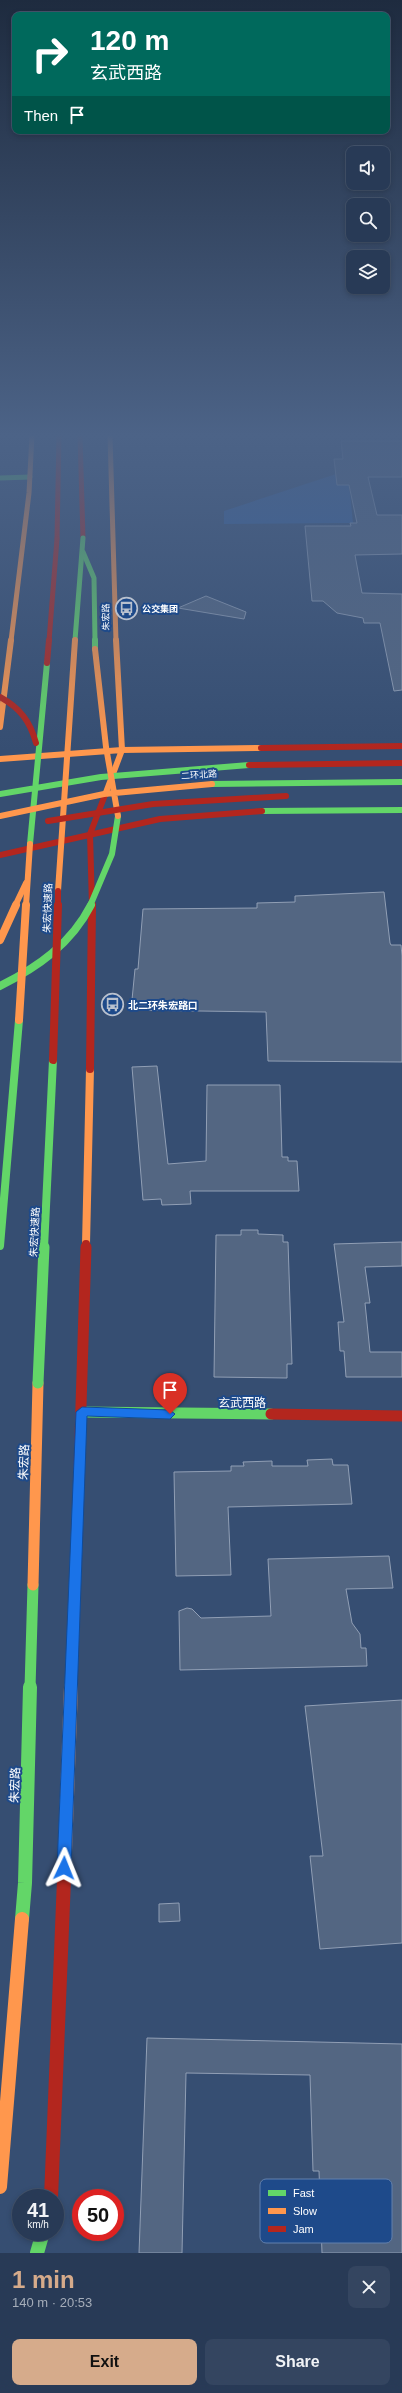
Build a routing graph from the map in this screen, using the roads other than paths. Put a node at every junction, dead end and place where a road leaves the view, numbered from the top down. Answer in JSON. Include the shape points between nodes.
{"nodes":[{"id":1,"x":22,"y":540,"type":"edge"},
{"id":2,"x":57,"y":540,"type":"edge"},
{"id":3,"x":83,"y":540,"type":"edge"},
{"id":4,"x":113,"y":540,"type":"edge"},
{"id":5,"x":83,"y":552,"type":"junction"},
{"id":6,"x":10,"y":645,"type":"junction"},
{"id":7,"x":0,"y":660,"type":"edge"},
{"id":8,"x":0,"y":697,"type":"edge"},
{"id":9,"x":0,"y":727,"type":"edge"},
{"id":10,"x":402,"y":746,"type":"edge"},
{"id":11,"x":122,"y":750,"type":"junction"},
{"id":12,"x":402,"y":752,"type":"edge"},
{"id":13,"x":38,"y":753,"type":"junction"},
{"id":14,"x":0,"y":759,"type":"edge"},
{"id":15,"x":96,"y":762,"type":"dead end"},
{"id":16,"x":402,"y":763,"type":"edge"},
{"id":17,"x":74,"y":766,"type":"dead end"},
{"id":18,"x":60,"y":768,"type":"dead end"},
{"id":19,"x":46,"y":771,"type":"dead end"},
{"id":20,"x":25,"y":775,"type":"dead end"},
{"id":21,"x":402,"y":782,"type":"edge"},
{"id":22,"x":0,"y":794,"type":"edge"},
{"id":23,"x":293,"y":796,"type":"dead end"},
{"id":24,"x":402,"y":810,"type":"edge"},
{"id":25,"x":0,"y":816,"type":"edge"},
{"id":26,"x":20,"y":826,"type":"dead end"},
{"id":27,"x":90,"y":834,"type":"junction"},
{"id":28,"x":0,"y":855,"type":"edge"},
{"id":29,"x":26,"y":883,"type":"junction"},
{"id":30,"x":0,"y":940,"type":"edge"},
{"id":31,"x":0,"y":986,"type":"edge"},
{"id":32,"x":0,"y":1246,"type":"edge"},
{"id":33,"x":38,"y":1383,"type":"joint"},
{"id":34,"x":82,"y":1412,"type":"junction"},
{"id":35,"x":402,"y":1416,"type":"edge"},
{"id":36,"x":0,"y":2187,"type":"edge"},
{"id":37,"x":51,"y":2189,"type":"edge"},
{"id":38,"x":40,"y":2241,"type":"edge"},
{"id":39,"x":37,"y":2253,"type":"edge"}],
"edges":[{"from":1,"to":6,"type":"main road"},
{"from":2,"to":13,"type":"main road","bridge":true},
{"from":3,"to":5,"type":"main road","name":"朱宏快速路","bridge":true},
{"from":4,"to":11,"type":"main road","name":"朱宏路"},
{"from":5,"to":31,"type":"main road","bridge":true,"via":[[94,578],[95,649],[108,762],[117,802],[116,837],[100,887],[86,918],[72,938],[29,972]]},
{"from":5,"to":33,"type":"main road","name":"朱宏快速路","bridge":true,"via":[[59,853],[53,1057]]},
{"from":6,"to":7,"type":"main road"},
{"from":6,"to":9,"type":"main road"},
{"from":8,"to":13,"type":"main road","bridge":true,"via":[[27,715],[32,724]]},
{"from":10,"to":11,"type":"main road"},
{"from":11,"to":14,"type":"main road"},
{"from":11,"to":27,"type":"main road"},
{"from":12,"to":15,"type":"main road","via":[[230,752]]},
{"from":13,"to":29,"type":"main road","bridge":true},
{"from":16,"to":22,"type":"main road","name":"二环北路","bridge":true,"via":[[302,763],[183,768],[102,776]]},
{"from":17,"to":18,"type":"main road"},
{"from":19,"to":20,"type":"main road"},
{"from":21,"to":25,"type":"main road","name":"二环北路","bridge":true,"via":[[241,782],[188,786],[104,794]]},
{"from":23,"to":26,"type":"main road","bridge":true,"via":[[153,804]]},
{"from":24,"to":27,"type":"main road","via":[[314,809],[203,815],[160,819]]},
{"from":27,"to":28,"type":"main road"},
{"from":27,"to":34,"type":"main road","via":[[92,940]]},
{"from":29,"to":30,"type":"main road"},
{"from":29,"to":32,"type":"main road","bridge":true,"via":[[17,1062]]},
{"from":33,"to":36,"type":"main road","name":"朱宏路","via":[[25,1883]]},
{"from":34,"to":35,"type":"main road","name":"玄武西路"},
{"from":34,"to":37,"type":"main road"},
{"from":38,"to":39,"type":"main road"}]}
